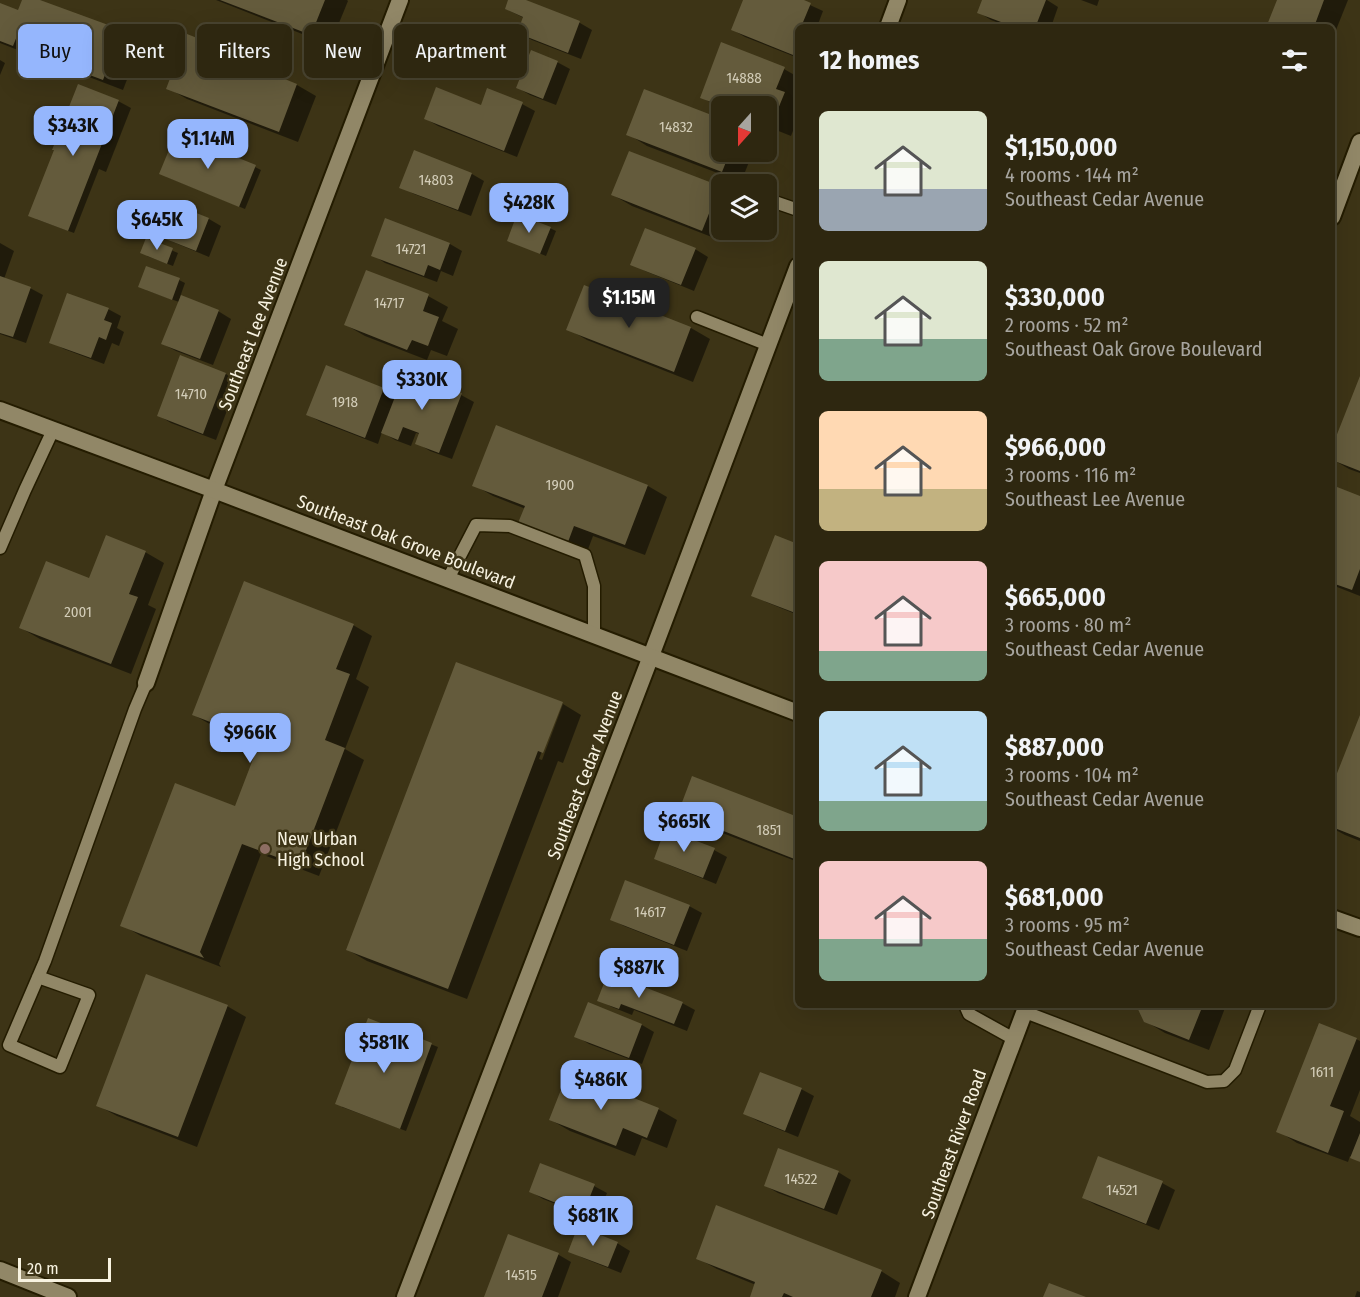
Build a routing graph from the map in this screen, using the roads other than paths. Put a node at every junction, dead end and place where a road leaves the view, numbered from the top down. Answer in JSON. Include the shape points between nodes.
{"nodes":[{"id":1,"x":400,"y":0,"type":"edge"},
{"id":2,"x":898,"y":0,"type":"edge"},
{"id":3,"x":889,"y":24,"type":"edge"},
{"id":4,"x":1360,"y":142,"type":"edge"},
{"id":5,"x":777,"y":203,"type":"edge"},
{"id":6,"x":795,"y":209,"type":"edge"},
{"id":7,"x":1335,"y":209,"type":"edge"},
{"id":8,"x":795,"y":274,"type":"edge"},
{"id":9,"x":697,"y":317,"type":"dead end"},
{"id":10,"x":768,"y":345,"type":"junction"},
{"id":11,"x":0,"y":410,"type":"edge"},
{"id":12,"x":53,"y":430,"type":"junction"},
{"id":13,"x":214,"y":490,"type":"junction"},
{"id":14,"x":0,"y":548,"type":"edge"},
{"id":15,"x":448,"y":579,"type":"junction"},
{"id":16,"x":594,"y":634,"type":"junction"},
{"id":17,"x":651,"y":656,"type":"junction"},
{"id":18,"x":146,"y":683,"type":"joint"},
{"id":19,"x":795,"y":712,"type":"edge"},
{"id":20,"x":1335,"y":919,"type":"edge"},
{"id":21,"x":1360,"y":928,"type":"edge"},
{"id":22,"x":38,"y":977,"type":"junction"},
{"id":23,"x":966,"y":1008,"type":"edge"},
{"id":24,"x":1026,"y":1008,"type":"edge"},
{"id":25,"x":1259,"y":1008,"type":"edge"},
{"id":26,"x":1014,"y":1039,"type":"junction"},
{"id":27,"x":0,"y":1270,"type":"edge"},
{"id":28,"x":68,"y":1297,"type":"edge"},
{"id":29,"x":405,"y":1297,"type":"edge"},
{"id":30,"x":917,"y":1297,"type":"edge"}],
"edges":[{"from":1,"to":13,"type":"street","name":"Southeast Lee Avenue"},
{"from":2,"to":3,"type":"street"},
{"from":4,"to":7,"type":"street"},
{"from":5,"to":6,"type":"lane"},
{"from":8,"to":10,"type":"street","name":"Southeast Cedar Avenue"},
{"from":9,"to":10,"type":"lane"},
{"from":10,"to":17,"type":"street","name":"Southeast Cedar Avenue"},
{"from":11,"to":12,"type":"street","name":"Southeast Oak Grove Boulevard"},
{"from":12,"to":13,"type":"street","name":"Southeast Oak Grove Boulevard"},
{"from":12,"to":14,"type":"lane"},
{"from":13,"to":15,"type":"street","name":"Southeast Oak Grove Boulevard"},
{"from":13,"to":18,"type":"street","name":"Southeast Lee Avenue"},
{"from":15,"to":16,"type":"street","name":"Southeast Oak Grove Boulevard"},
{"from":15,"to":16,"type":"lane","via":[[476,525],[510,526],[585,555],[594,586]]},
{"from":16,"to":17,"type":"street","name":"Southeast Oak Grove Boulevard"},
{"from":17,"to":19,"type":"street","name":"Southeast Oak Grove Boulevard"},
{"from":17,"to":29,"type":"street","name":"Southeast Cedar Avenue"},
{"from":18,"to":22,"type":"lane"},
{"from":20,"to":21,"type":"street"},
{"from":22,"to":22,"type":"lane","via":[[89,995],[60,1067],[9,1045]]},
{"from":23,"to":26,"type":"lane","via":[[969,1014]]},
{"from":24,"to":25,"type":"lane","via":[[1208,1082],[1224,1081],[1235,1070]]},
{"from":24,"to":26,"type":"street","name":"Southeast River Road"},
{"from":26,"to":30,"type":"street","name":"Southeast River Road"},
{"from":27,"to":28,"type":"street"}]}
